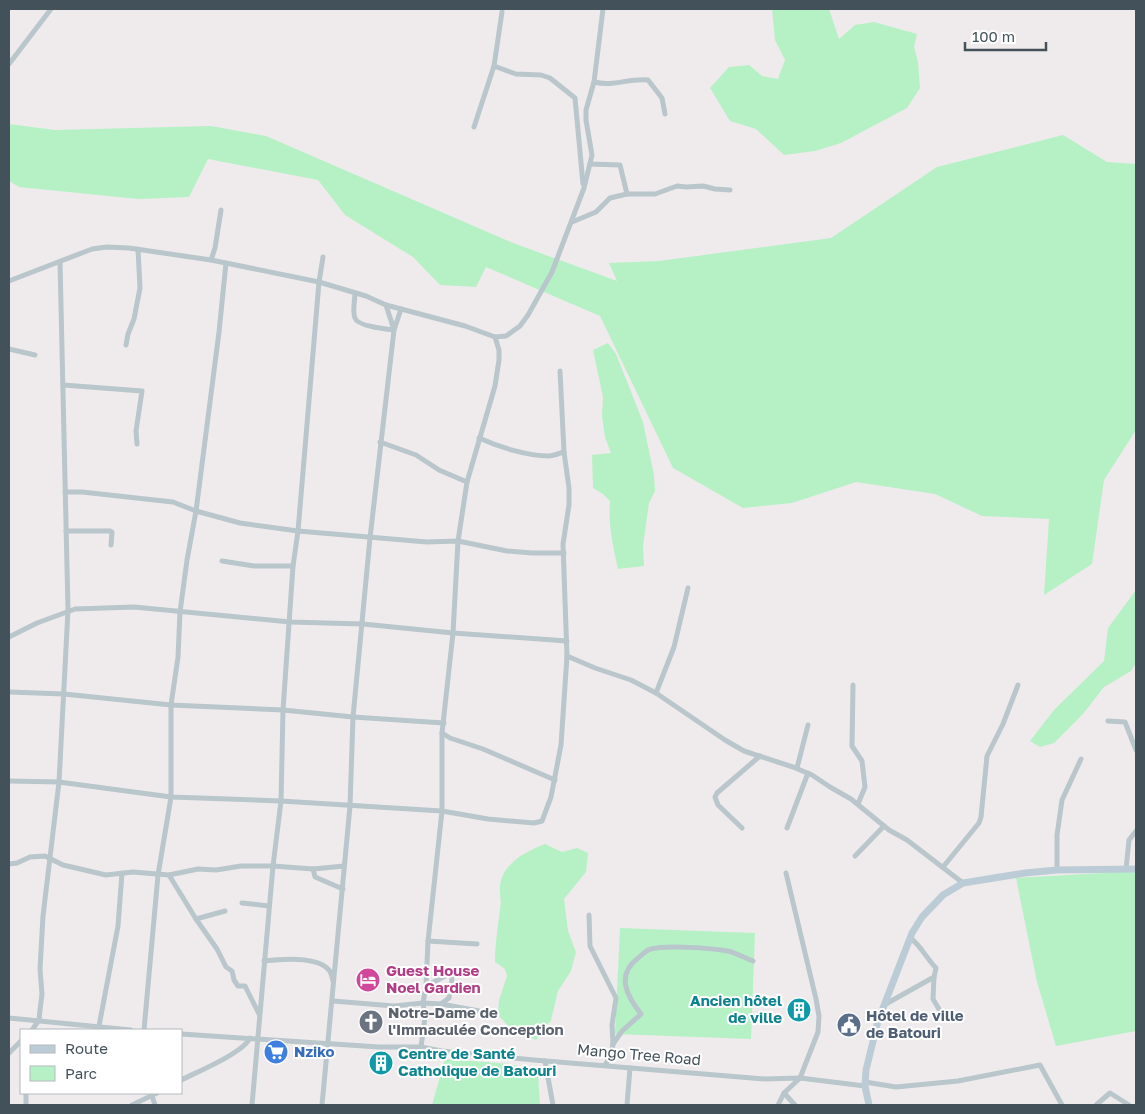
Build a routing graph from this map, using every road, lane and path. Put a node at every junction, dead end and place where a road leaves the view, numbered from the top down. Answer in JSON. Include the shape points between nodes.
{"nodes":[{"id":1,"x":51,"y":9,"type":"edge"},
{"id":2,"x":603,"y":9,"type":"edge"},
{"id":3,"x":502,"y":12,"type":"dead end"},
{"id":4,"x":9,"y":64,"type":"edge"},
{"id":5,"x":494,"y":66,"type":"junction"},
{"id":6,"x":594,"y":82,"type":"junction"},
{"id":7,"x":665,"y":114,"type":"dead end"},
{"id":8,"x":474,"y":127,"type":"dead end"},
{"id":9,"x":590,"y":164,"type":"junction"},
{"id":10,"x":584,"y":188,"type":"junction"},
{"id":11,"x":730,"y":190,"type":"dead end"},
{"id":12,"x":627,"y":194,"type":"junction"},
{"id":13,"x":221,"y":210,"type":"dead end"},
{"id":14,"x":572,"y":222,"type":"junction"},
{"id":15,"x":138,"y":249,"type":"junction"},
{"id":16,"x":323,"y":257,"type":"dead end"},
{"id":17,"x":211,"y":260,"type":"junction"},
{"id":18,"x":60,"y":262,"type":"junction"},
{"id":19,"x":226,"y":263,"type":"junction"},
{"id":20,"x":9,"y":280,"type":"edge"},
{"id":21,"x":319,"y":282,"type":"junction"},
{"id":22,"x":355,"y":293,"type":"junction"},
{"id":23,"x":386,"y":305,"type":"junction"},
{"id":24,"x":400,"y":309,"type":"junction"},
{"id":25,"x":394,"y":330,"type":"junction"},
{"id":26,"x":495,"y":337,"type":"junction"},
{"id":27,"x":126,"y":345,"type":"dead end"},
{"id":28,"x":9,"y":349,"type":"edge"},
{"id":29,"x":35,"y":356,"type":"dead end"},
{"id":30,"x":560,"y":371,"type":"dead end"},
{"id":31,"x":63,"y":385,"type":"junction"},
{"id":32,"x":479,"y":438,"type":"junction"},
{"id":33,"x":380,"y":442,"type":"junction"},
{"id":34,"x":137,"y":444,"type":"dead end"},
{"id":35,"x":564,"y":452,"type":"junction"},
{"id":36,"x":467,"y":482,"type":"junction"},
{"id":37,"x":65,"y":492,"type":"junction"},
{"id":38,"x":196,"y":511,"type":"junction"},
{"id":39,"x":66,"y":531,"type":"junction"},
{"id":40,"x":298,"y":531,"type":"junction"},
{"id":41,"x":370,"y":538,"type":"junction"},
{"id":42,"x":458,"y":540,"type":"junction"},
{"id":43,"x":111,"y":545,"type":"dead end"},
{"id":44,"x":564,"y":553,"type":"junction"},
{"id":45,"x":222,"y":561,"type":"dead end"},
{"id":46,"x":293,"y":566,"type":"junction"},
{"id":47,"x":688,"y":588,"type":"dead end"},
{"id":48,"x":68,"y":610,"type":"junction"},
{"id":49,"x":180,"y":612,"type":"junction"},
{"id":50,"x":290,"y":622,"type":"junction"},
{"id":51,"x":363,"y":624,"type":"junction"},
{"id":52,"x":453,"y":633,"type":"junction"},
{"id":53,"x":9,"y":637,"type":"edge"},
{"id":54,"x":567,"y":642,"type":"junction"},
{"id":55,"x":567,"y":656,"type":"junction"},
{"id":56,"x":853,"y":685,"type":"dead end"},
{"id":57,"x":1018,"y":685,"type":"dead end"},
{"id":58,"x":9,"y":692,"type":"edge"},
{"id":59,"x":656,"y":693,"type":"junction"},
{"id":60,"x":64,"y":694,"type":"junction"},
{"id":61,"x":171,"y":705,"type":"junction"},
{"id":62,"x":283,"y":710,"type":"junction"},
{"id":63,"x":354,"y":717,"type":"junction"},
{"id":64,"x":1108,"y":721,"type":"dead end"},
{"id":65,"x":444,"y":723,"type":"junction"},
{"id":66,"x":808,"y":724,"type":"dead end"},
{"id":67,"x":442,"y":733,"type":"junction"},
{"id":68,"x":1136,"y":750,"type":"edge"},
{"id":69,"x":760,"y":756,"type":"junction"},
{"id":70,"x":1081,"y":758,"type":"dead end"},
{"id":71,"x":797,"y":768,"type":"junction"},
{"id":72,"x":808,"y":773,"type":"junction"},
{"id":73,"x":555,"y":780,"type":"junction"},
{"id":74,"x":9,"y":781,"type":"edge"},
{"id":75,"x":59,"y":782,"type":"junction"},
{"id":76,"x":171,"y":797,"type":"junction"},
{"id":77,"x":281,"y":801,"type":"junction"},
{"id":78,"x":858,"y":804,"type":"junction"},
{"id":79,"x":350,"y":806,"type":"junction"},
{"id":80,"x":442,"y":811,"type":"junction"},
{"id":81,"x":884,"y":826,"type":"junction"},
{"id":82,"x":742,"y":828,"type":"dead end"},
{"id":83,"x":787,"y":828,"type":"dead end"},
{"id":84,"x":1136,"y":831,"type":"edge"},
{"id":85,"x":855,"y":856,"type":"dead end"},
{"id":86,"x":50,"y":859,"type":"junction"},
{"id":87,"x":9,"y":864,"type":"edge"},
{"id":88,"x":272,"y":866,"type":"junction"},
{"id":89,"x":344,"y":866,"type":"junction"},
{"id":90,"x":943,"y":867,"type":"junction"},
{"id":91,"x":313,"y":869,"type":"junction"},
{"id":92,"x":1126,"y":869,"type":"junction"},
{"id":93,"x":1136,"y":869,"type":"edge"},
{"id":94,"x":1057,"y":870,"type":"junction"},
{"id":95,"x":122,"y":873,"type":"junction"},
{"id":96,"x":786,"y":873,"type":"dead end"},
{"id":97,"x":158,"y":875,"type":"junction"},
{"id":98,"x":169,"y":875,"type":"junction"},
{"id":99,"x":963,"y":883,"type":"junction"},
{"id":100,"x":343,"y":889,"type":"junction"},
{"id":101,"x":242,"y":903,"type":"dead end"},
{"id":102,"x":269,"y":906,"type":"junction"},
{"id":103,"x":225,"y":911,"type":"dead end"},
{"id":104,"x":590,"y":915,"type":"dead end"},
{"id":105,"x":196,"y":919,"type":"junction"},
{"id":106,"x":910,"y":938,"type":"junction"},
{"id":107,"x":428,"y":941,"type":"junction"},
{"id":108,"x":477,"y":944,"type":"dead end"},
{"id":109,"x":264,"y":961,"type":"junction"},
{"id":110,"x":753,"y":961,"type":"dead end"},
{"id":111,"x":934,"y":977,"type":"junction"},
{"id":112,"x":334,"y":985,"type":"junction"},
{"id":113,"x":426,"y":986,"type":"junction"},
{"id":114,"x":333,"y":1001,"type":"junction"},
{"id":115,"x":423,"y":1003,"type":"junction"},
{"id":116,"x":441,"y":1004,"type":"junction"},
{"id":117,"x":884,"y":1006,"type":"junction"},
{"id":118,"x":479,"y":1011,"type":"dead end"},
{"id":119,"x":259,"y":1015,"type":"junction"},
{"id":120,"x":942,"y":1016,"type":"dead end"},
{"id":121,"x":9,"y":1018,"type":"edge"},
{"id":122,"x":39,"y":1020,"type":"junction"},
{"id":123,"x":99,"y":1026,"type":"junction"},
{"id":124,"x":33,"y":1029,"type":"edge"},
{"id":125,"x":123,"y":1029,"type":"edge"},
{"id":126,"x":144,"y":1029,"type":"edge"},
{"id":127,"x":182,"y":1034,"type":"edge"},
{"id":128,"x":250,"y":1038,"type":"junction"},
{"id":129,"x":258,"y":1038,"type":"junction"},
{"id":130,"x":20,"y":1041,"type":"edge"},
{"id":131,"x":327,"y":1044,"type":"junction"},
{"id":132,"x":613,"y":1044,"type":"junction"},
{"id":133,"x":421,"y":1047,"type":"junction"},
{"id":134,"x":9,"y":1053,"type":"edge"},
{"id":135,"x":545,"y":1061,"type":"junction"},
{"id":136,"x":605,"y":1065,"type":"junction"},
{"id":137,"x":630,"y":1068,"type":"junction"},
{"id":138,"x":800,"y":1078,"type":"junction"},
{"id":139,"x":182,"y":1079,"type":"edge"},
{"id":140,"x":865,"y":1084,"type":"junction"},
{"id":141,"x":784,"y":1093,"type":"junction"},
{"id":142,"x":151,"y":1094,"type":"edge"},
{"id":143,"x":132,"y":1105,"type":"edge"},
{"id":144,"x":155,"y":1105,"type":"edge"},
{"id":145,"x":252,"y":1105,"type":"edge"},
{"id":146,"x":322,"y":1105,"type":"edge"},
{"id":147,"x":553,"y":1105,"type":"edge"},
{"id":148,"x":627,"y":1105,"type":"edge"},
{"id":149,"x":778,"y":1105,"type":"edge"},
{"id":150,"x":795,"y":1105,"type":"edge"},
{"id":151,"x":869,"y":1105,"type":"edge"},
{"id":152,"x":1062,"y":1105,"type":"edge"},
{"id":153,"x":1096,"y":1105,"type":"edge"},
{"id":154,"x":1129,"y":1105,"type":"edge"}],
"edges":[{"from":1,"to":4,"type":"street"},
{"from":2,"to":6,"type":"street"},
{"from":3,"to":5,"type":"street"},
{"from":5,"to":8,"type":"street"},
{"from":5,"to":10,"type":"street","via":[[516,74],[550,78],[575,98]]},
{"from":6,"to":7,"type":"street","via":[[606,85],[648,80],[662,98]]},
{"from":6,"to":9,"type":"street","via":[[586,110],[592,152]]},
{"from":9,"to":10,"type":"street"},
{"from":9,"to":12,"type":"street","via":[[620,165]]},
{"from":10,"to":14,"type":"street"},
{"from":11,"to":12,"type":"street","via":[[677,186],[654,194]]},
{"from":12,"to":14,"type":"street","via":[[610,198],[596,212]]},
{"from":13,"to":17,"type":"street"},
{"from":14,"to":26,"type":"street","via":[[552,272],[528,315],[506,336]]},
{"from":15,"to":17,"type":"street"},
{"from":15,"to":18,"type":"street","via":[[100,247]]},
{"from":15,"to":27,"type":"street","via":[[140,288]]},
{"from":16,"to":21,"type":"street"},
{"from":17,"to":19,"type":"street"},
{"from":18,"to":20,"type":"street"},
{"from":18,"to":31,"type":"street"},
{"from":19,"to":21,"type":"street"},
{"from":19,"to":38,"type":"street"},
{"from":21,"to":22,"type":"street"},
{"from":21,"to":40,"type":"street"},
{"from":22,"to":23,"type":"street"},
{"from":22,"to":25,"type":"street","via":[[354,318],[358,322]]},
{"from":23,"to":24,"type":"street"},
{"from":23,"to":25,"type":"street"},
{"from":24,"to":25,"type":"street"},
{"from":24,"to":26,"type":"street"},
{"from":25,"to":33,"type":"street"},
{"from":26,"to":32,"type":"street","via":[[499,360],[495,386]]},
{"from":28,"to":29,"type":"street"},
{"from":30,"to":35,"type":"street"},
{"from":31,"to":34,"type":"street","via":[[142,391]]},
{"from":31,"to":37,"type":"street"},
{"from":32,"to":35,"type":"street","via":[[496,446],[535,454],[550,456]]},
{"from":32,"to":36,"type":"street"},
{"from":33,"to":36,"type":"street","via":[[416,455]]},
{"from":33,"to":41,"type":"street"},
{"from":35,"to":44,"type":"street","via":[[569,505]]},
{"from":36,"to":42,"type":"street"},
{"from":37,"to":38,"type":"street","via":[[173,502]]},
{"from":37,"to":39,"type":"street"},
{"from":38,"to":40,"type":"street","via":[[240,523]]},
{"from":38,"to":49,"type":"street"},
{"from":39,"to":43,"type":"street","via":[[110,530]]},
{"from":39,"to":48,"type":"street"},
{"from":40,"to":41,"type":"street"},
{"from":40,"to":46,"type":"street"},
{"from":41,"to":42,"type":"street","via":[[427,542]]},
{"from":41,"to":51,"type":"street"},
{"from":42,"to":44,"type":"street","via":[[507,551]]},
{"from":42,"to":52,"type":"street"},
{"from":44,"to":54,"type":"street"},
{"from":45,"to":46,"type":"street","via":[[254,566]]},
{"from":46,"to":50,"type":"street"},
{"from":47,"to":59,"type":"street","via":[[674,647]]},
{"from":48,"to":49,"type":"street","via":[[134,607]]},
{"from":48,"to":53,"type":"street"},
{"from":48,"to":60,"type":"street"},
{"from":49,"to":50,"type":"street"},
{"from":49,"to":61,"type":"street"},
{"from":50,"to":51,"type":"street"},
{"from":50,"to":62,"type":"street"},
{"from":51,"to":52,"type":"street"},
{"from":51,"to":63,"type":"street"},
{"from":52,"to":54,"type":"street"},
{"from":52,"to":65,"type":"street"},
{"from":54,"to":55,"type":"street"},
{"from":55,"to":59,"type":"street","via":[[623,676]]},
{"from":55,"to":73,"type":"street","via":[[561,745]]},
{"from":56,"to":78,"type":"street","via":[[852,746],[862,761],[864,787]]},
{"from":57,"to":90,"type":"street","via":[[987,756],[980,820]]},
{"from":58,"to":60,"type":"street"},
{"from":59,"to":69,"type":"street","via":[[725,740]]},
{"from":60,"to":61,"type":"street"},
{"from":60,"to":75,"type":"street"},
{"from":61,"to":62,"type":"street"},
{"from":61,"to":76,"type":"street"},
{"from":62,"to":63,"type":"street"},
{"from":62,"to":77,"type":"street"},
{"from":63,"to":65,"type":"street"},
{"from":63,"to":79,"type":"street"},
{"from":64,"to":68,"type":"street","via":[[1125,722]]},
{"from":65,"to":67,"type":"street"},
{"from":66,"to":71,"type":"street"},
{"from":67,"to":73,"type":"street"},
{"from":67,"to":80,"type":"street"},
{"from":69,"to":71,"type":"street"},
{"from":69,"to":82,"type":"street","via":[[715,797],[718,805]]},
{"from":70,"to":94,"type":"street","via":[[1062,800]]},
{"from":71,"to":72,"type":"street"},
{"from":72,"to":78,"type":"street"},
{"from":72,"to":83,"type":"street"},
{"from":73,"to":80,"type":"street","via":[[539,823]]},
{"from":74,"to":75,"type":"street"},
{"from":75,"to":76,"type":"street"},
{"from":75,"to":86,"type":"street"},
{"from":76,"to":77,"type":"street"},
{"from":76,"to":97,"type":"street"},
{"from":77,"to":79,"type":"street"},
{"from":77,"to":88,"type":"street"},
{"from":78,"to":81,"type":"street"},
{"from":79,"to":80,"type":"street"},
{"from":79,"to":89,"type":"street"},
{"from":80,"to":107,"type":"street"},
{"from":81,"to":85,"type":"street"},
{"from":81,"to":90,"type":"street"},
{"from":84,"to":92,"type":"street","via":[[1129,840]]},
{"from":86,"to":87,"type":"street","via":[[30,857]]},
{"from":86,"to":95,"type":"street","via":[[106,875]]},
{"from":86,"to":122,"type":"street","via":[[42,924]]},
{"from":88,"to":91,"type":"street"},
{"from":88,"to":98,"type":"street","via":[[198,869]]},
{"from":88,"to":102,"type":"street"},
{"from":89,"to":91,"type":"street"},
{"from":89,"to":100,"type":"street"},
{"from":90,"to":99,"type":"street"},
{"from":91,"to":100,"type":"street","via":[[315,877]]},
{"from":92,"to":93,"type":"main road"},
{"from":92,"to":94,"type":"main road"},
{"from":94,"to":99,"type":"main road"},
{"from":95,"to":97,"type":"street"},
{"from":95,"to":123,"type":"street","via":[[118,926]]},
{"from":96,"to":138,"type":"street","via":[[819,1016],[818,1032]]},
{"from":97,"to":98,"type":"street"},
{"from":97,"to":126,"type":"street"},
{"from":98,"to":105,"type":"street"},
{"from":99,"to":106,"type":"main road","via":[[933,904]]},
{"from":100,"to":112,"type":"street"},
{"from":101,"to":102,"type":"street"},
{"from":102,"to":109,"type":"street"},
{"from":103,"to":105,"type":"street"},
{"from":104,"to":132,"type":"street","via":[[590,946],[615,996]]},
{"from":105,"to":119,"type":"street","via":[[226,967],[232,971],[238,986],[245,986]]},
{"from":106,"to":111,"type":"street","via":[[916,941],[936,968]]},
{"from":106,"to":117,"type":"main road"},
{"from":107,"to":108,"type":"street"},
{"from":107,"to":113,"type":"street"},
{"from":109,"to":112,"type":"street","via":[[319,962],[330,970]]},
{"from":109,"to":119,"type":"street"},
{"from":110,"to":132,"type":"street","via":[[729,951],[682,947],[645,952],[631,963],[625,973],[627,993],[641,1014]]},
{"from":111,"to":117,"type":"street"},
{"from":111,"to":120,"type":"street","via":[[933,999]]},
{"from":112,"to":114,"type":"street"},
{"from":113,"to":115,"type":"street"},
{"from":113,"to":116,"type":"street","via":[[451,972],[449,998]]},
{"from":114,"to":115,"type":"street","via":[[394,1006]]},
{"from":114,"to":131,"type":"street"},
{"from":115,"to":116,"type":"street"},
{"from":115,"to":133,"type":"street","via":[[425,1017]]},
{"from":116,"to":118,"type":"street"},
{"from":117,"to":140,"type":"main road","via":[[873,1039]]},
{"from":119,"to":129,"type":"street"},
{"from":121,"to":122,"type":"street"},
{"from":122,"to":123,"type":"street"},
{"from":122,"to":124,"type":"street"},
{"from":123,"to":125,"type":"street"},
{"from":127,"to":128,"type":"street","name":"Mango Tree Road"},
{"from":128,"to":129,"type":"street","name":"Mango Tree Road"},
{"from":128,"to":139,"type":"street","via":[[234,1053]]},
{"from":129,"to":131,"type":"street","name":"Mango Tree Road"},
{"from":129,"to":145,"type":"street"},
{"from":130,"to":134,"type":"street"},
{"from":131,"to":133,"type":"street","name":"Mango Tree Road"},
{"from":131,"to":146,"type":"street"},
{"from":132,"to":136,"type":"street"},
{"from":133,"to":135,"type":"street","name":"Mango Tree Road"},
{"from":135,"to":136,"type":"street","name":"Mango Tree Road"},
{"from":135,"to":147,"type":"street"},
{"from":136,"to":137,"type":"street","name":"Mango Tree Road"},
{"from":137,"to":138,"type":"street","name":"Mango Tree Road"},
{"from":137,"to":148,"type":"street"},
{"from":138,"to":140,"type":"street","name":"Mango Tree Road"},
{"from":138,"to":141,"type":"street"},
{"from":140,"to":151,"type":"main road"},
{"from":140,"to":152,"type":"street","name":"Mango Tree Road","via":[[896,1087],[958,1081],[1040,1065]]},
{"from":141,"to":149,"type":"street"},
{"from":141,"to":150,"type":"street"},
{"from":142,"to":143,"type":"street"},
{"from":142,"to":144,"type":"street"},
{"from":153,"to":154,"type":"street","via":[[1110,1093]]}]}
